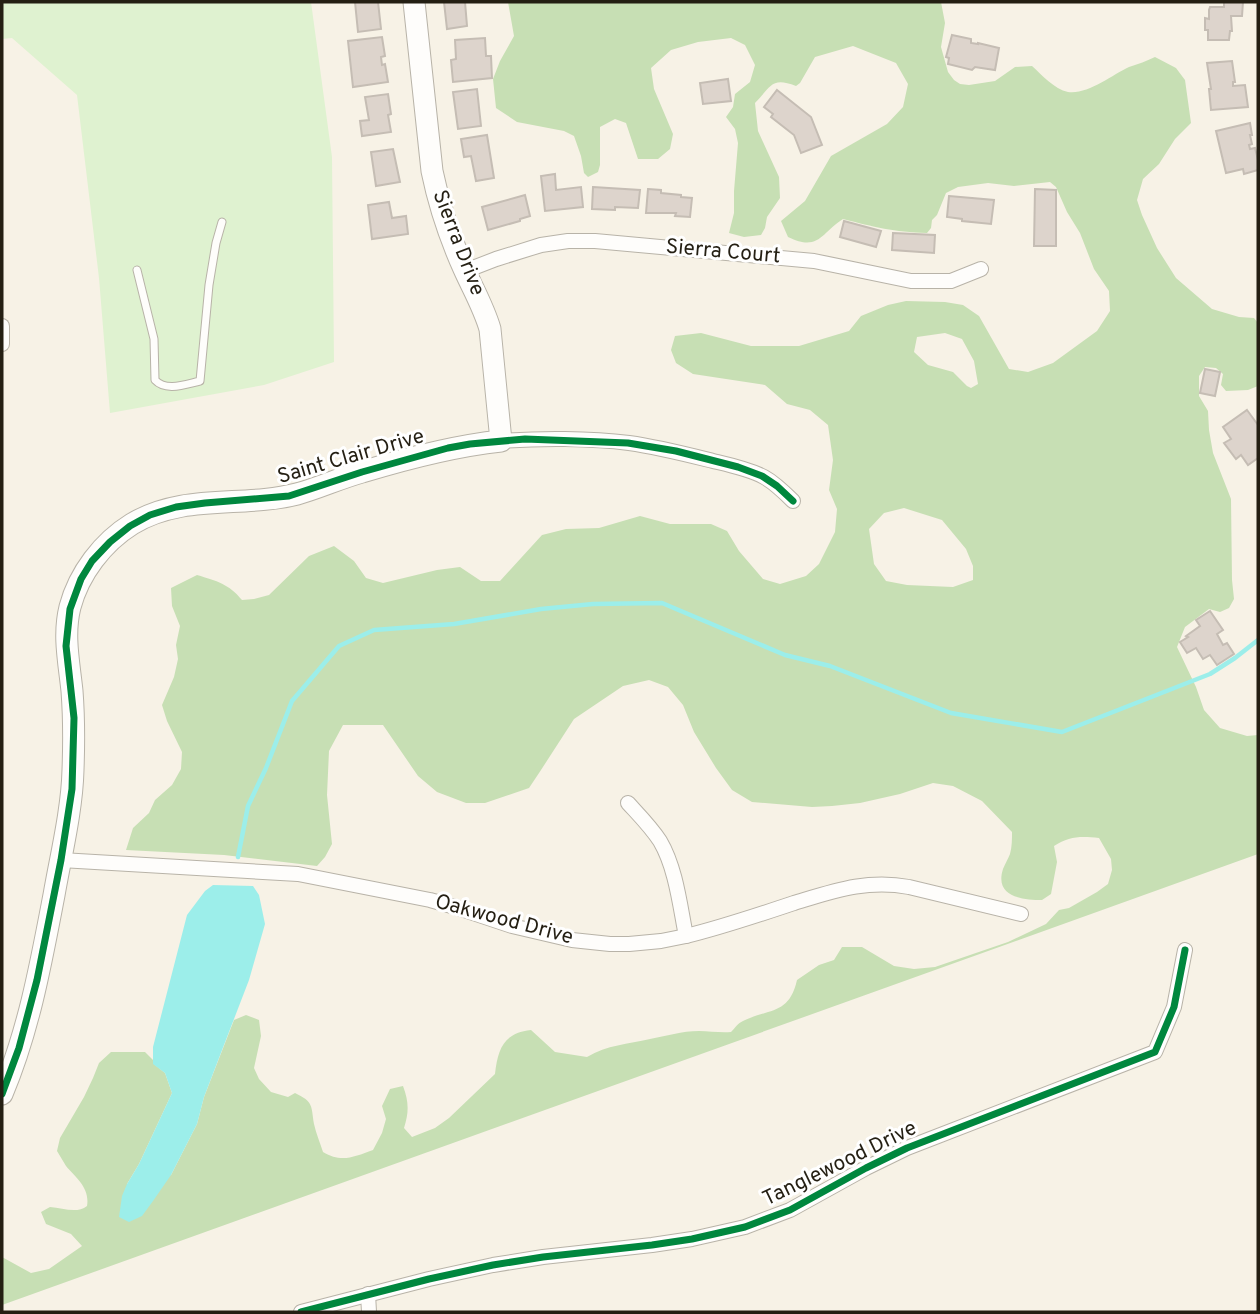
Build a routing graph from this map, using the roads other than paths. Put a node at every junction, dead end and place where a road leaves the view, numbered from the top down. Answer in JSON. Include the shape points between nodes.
{"nodes":[{"id":1,"x":414,"y":2,"type":"edge"},
{"id":2,"x":222,"y":222,"type":"dead end"},
{"id":3,"x":981,"y":269,"type":"dead end"},
{"id":4,"x":137,"y":270,"type":"dead end"},
{"id":5,"x":465,"y":271,"type":"junction"},
{"id":6,"x":2,"y":326,"type":"edge"},
{"id":7,"x":2,"y":344,"type":"edge"},
{"id":8,"x":501,"y":441,"type":"junction"},
{"id":9,"x":793,"y":501,"type":"dead end"},
{"id":10,"x":628,"y":803,"type":"dead end"},
{"id":11,"x":61,"y":860,"type":"junction"},
{"id":12,"x":1021,"y":914,"type":"dead end"},
{"id":13,"x":686,"y":936,"type":"junction"},
{"id":14,"x":1185,"y":950,"type":"dead end"},
{"id":15,"x":2,"y":1094,"type":"edge"},
{"id":16,"x":368,"y":1294,"type":"junction"},
{"id":17,"x":301,"y":1312,"type":"edge"},
{"id":18,"x":369,"y":1312,"type":"edge"}],
"edges":[{"from":1,"to":5,"type":"street","name":"Sierra Drive","via":[[432,171]]},
{"from":2,"to":4,"type":"lane","via":[[209,285],[200,381],[165,387],[155,380],[154,340]]},
{"from":3,"to":5,"type":"street","name":"Sierra Court","via":[[951,281],[911,281],[785,257],[568,241],[528,248]]},
{"from":5,"to":8,"type":"street","name":"Sierra Drive","via":[[490,329]]},
{"from":6,"to":7,"type":"street"},
{"from":8,"to":9,"type":"street","name":"Saint Clair Drive","via":[[601,441],[676,451],[762,476]]},
{"from":8,"to":11,"type":"street","name":"Saint Clair Drive","via":[[448,448],[289,496],[176,507],[140,520],[110,542],[81,579],[68,620],[74,772]]},
{"from":10,"to":13,"type":"street","via":[[666,852]]},
{"from":11,"to":13,"type":"street","name":"Oakwood Drive","via":[[308,876],[430,900],[572,940],[629,944]]},
{"from":11,"to":15,"type":"street","name":"Saint Clair Drive","via":[[28,1017]]},
{"from":12,"to":13,"type":"street","name":"Oakwood Drive","via":[[876,883],[835,890]]},
{"from":14,"to":16,"type":"street","name":"Tanglewood Drive","via":[[1174,1007],[1156,1052],[907,1148],[774,1218],[692,1239],[530,1259]]},
{"from":16,"to":17,"type":"street","name":"Tanglewood Drive"},
{"from":16,"to":18,"type":"street"}]}
